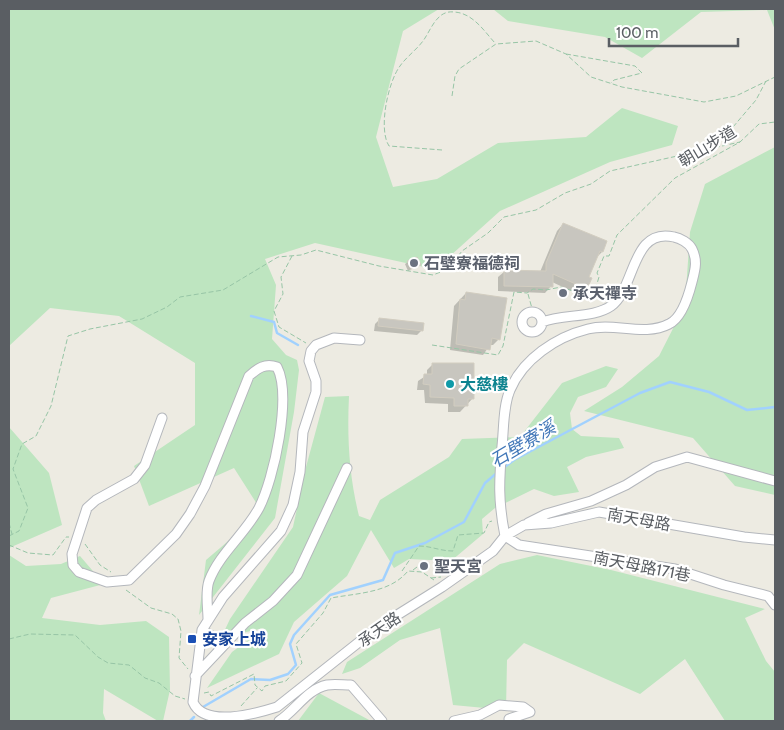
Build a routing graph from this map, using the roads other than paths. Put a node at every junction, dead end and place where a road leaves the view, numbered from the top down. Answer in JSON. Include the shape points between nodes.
{"nodes":[{"id":1,"x":542,"y":322,"type":"junction"},
{"id":2,"x":360,"y":340,"type":"dead end"},
{"id":3,"x":162,"y":418,"type":"dead end"},
{"id":4,"x":347,"y":468,"type":"dead end"},
{"id":5,"x":775,"y":481,"type":"edge"},
{"id":6,"x":524,"y":525,"type":"junction"},
{"id":7,"x":505,"y":536,"type":"junction"},
{"id":8,"x":775,"y":540,"type":"edge"},
{"id":9,"x":775,"y":605,"type":"edge"},
{"id":10,"x":208,"y":620,"type":"junction"},
{"id":11,"x":202,"y":630,"type":"junction"},
{"id":12,"x":224,"y":644,"type":"junction"},
{"id":13,"x":195,"y":677,"type":"junction"},
{"id":14,"x":256,"y":718,"type":"edge"},
{"id":15,"x":509,"y":719,"type":"dead end"},
{"id":16,"x":279,"y":721,"type":"edge"},
{"id":17,"x":382,"y":721,"type":"edge"},
{"id":18,"x":454,"y":721,"type":"edge"}],
"edges":[{"from":1,"to":1,"type":"street","via":[[537,330],[531,332],[523,323],[524,316],[533,312],[541,317]]},
{"from":1,"to":7,"type":"street","via":[[603,311],[613,305],[623,292],[638,254],[650,240],[676,237],[690,245],[694,253],[696,266],[690,290],[671,324],[649,330],[612,326],[589,328],[562,337],[541,351],[519,374],[509,391],[498,491],[498,519]]},
{"from":2,"to":10,"type":"street","via":[[334,338],[316,345],[311,351],[309,361],[316,392],[303,432],[293,505],[281,531]]},
{"from":3,"to":10,"type":"street","via":[[146,465],[134,479],[87,508],[72,554],[73,565],[79,572],[107,582],[129,580],[176,534],[205,486],[249,376],[269,364],[277,366],[280,373],[281,412],[276,463],[259,508],[208,582]]},
{"from":4,"to":12,"type":"street","via":[[297,575]]},
{"from":5,"to":6,"type":"street","via":[[687,457],[655,467],[617,490],[546,514]]},
{"from":6,"to":7,"type":"street","name":"南天母路"},
{"from":6,"to":8,"type":"street","name":"南天母路","via":[[551,523],[599,512]]},
{"from":7,"to":9,"type":"street","name":"南天母路171巷","via":[[519,544],[675,569],[768,596]]},
{"from":7,"to":14,"type":"street","name":"承天路","via":[[493,551],[378,627],[277,707]]},
{"from":10,"to":11,"type":"street"},
{"from":11,"to":12,"type":"street"},
{"from":11,"to":13,"type":"street"},
{"from":12,"to":13,"type":"street"},
{"from":13,"to":14,"type":"street","name":"承天路","via":[[192,702],[204,715]]},
{"from":15,"to":18,"type":"street","via":[[530,712],[523,707],[499,704],[480,715]]},
{"from":16,"to":17,"type":"street","via":[[313,690],[327,685],[351,686]]}]}
